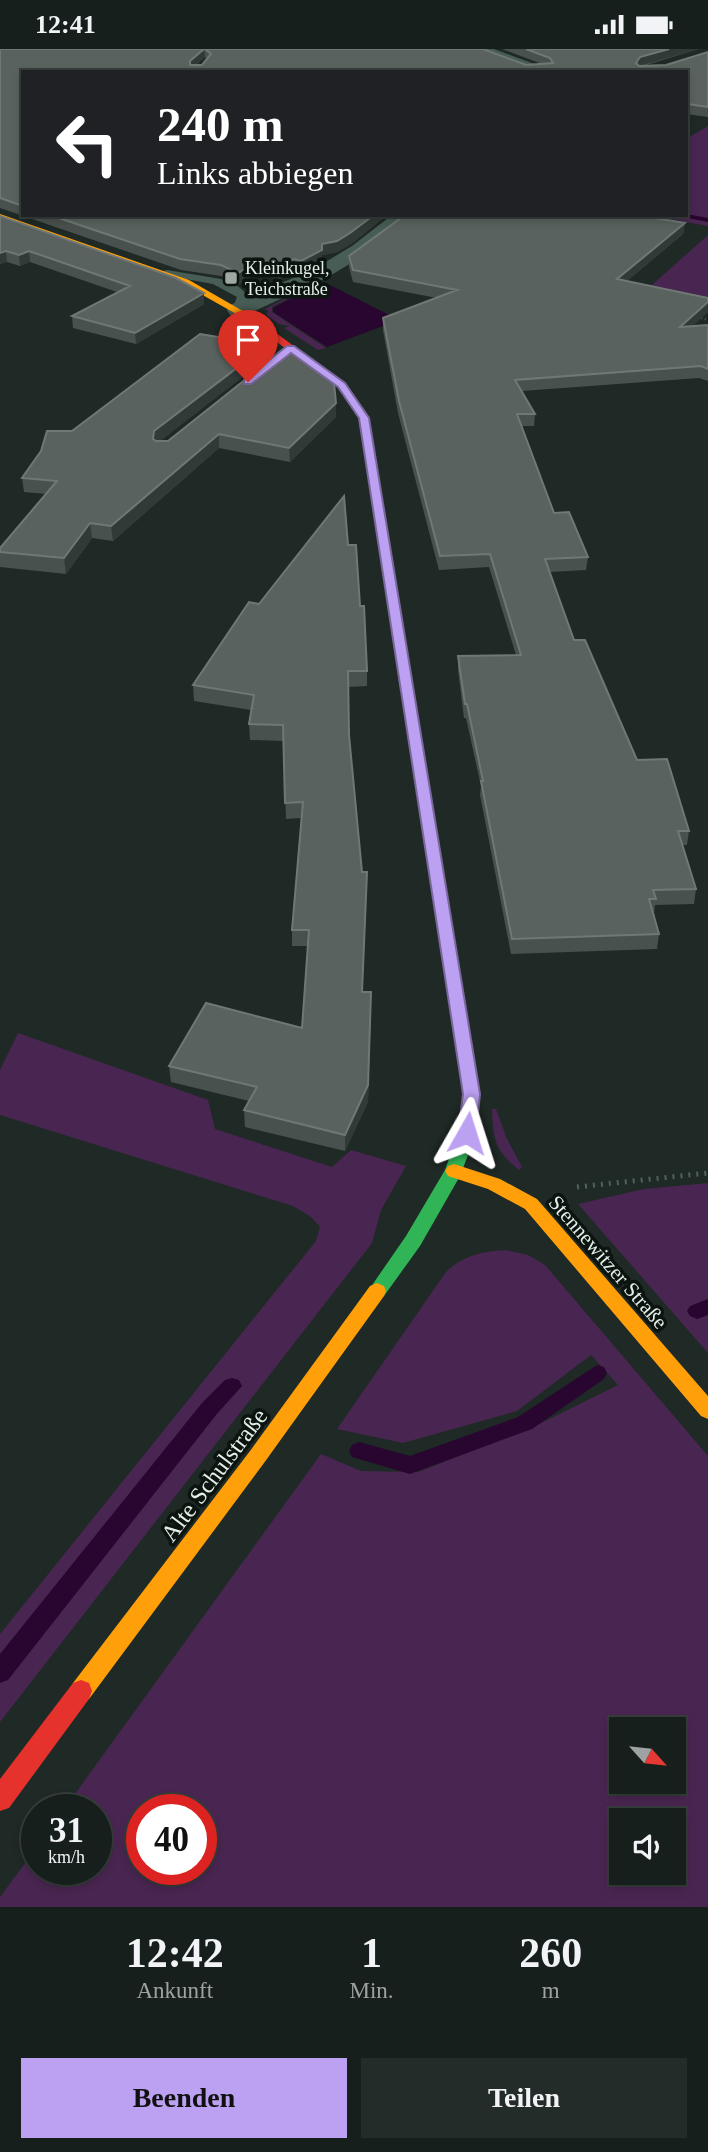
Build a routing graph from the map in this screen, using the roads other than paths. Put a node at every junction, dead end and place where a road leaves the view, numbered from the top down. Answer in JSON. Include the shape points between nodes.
{"nodes":[{"id":1,"x":479,"y":49,"type":"edge"},
{"id":2,"x":537,"y":70,"type":"edge"},
{"id":3,"x":0,"y":216,"type":"edge"},
{"id":4,"x":402,"y":217,"type":"edge"},
{"id":5,"x":238,"y":310,"type":"junction"},
{"id":6,"x":454,"y":1171,"type":"junction"},
{"id":7,"x":708,"y":1410,"type":"edge"},
{"id":8,"x":0,"y":1798,"type":"edge"}],
"edges":[{"from":1,"to":2,"type":"street"},
{"from":3,"to":5,"type":"street","name":"Alte Schulstraße","via":[[160,272]]},
{"from":4,"to":5,"type":"street","via":[[321,273]]},
{"from":5,"to":6,"type":"street","name":"Alte Schulstraße","via":[[285,353],[341,385],[364,418],[471,1094],[467,1133]]},
{"from":6,"to":7,"type":"street","name":"Stennewitzer Straße","via":[[483,1177],[531,1204]]},
{"from":6,"to":8,"type":"street","name":"Alte Schulstraße","via":[[413,1241],[296,1403]]}]}
